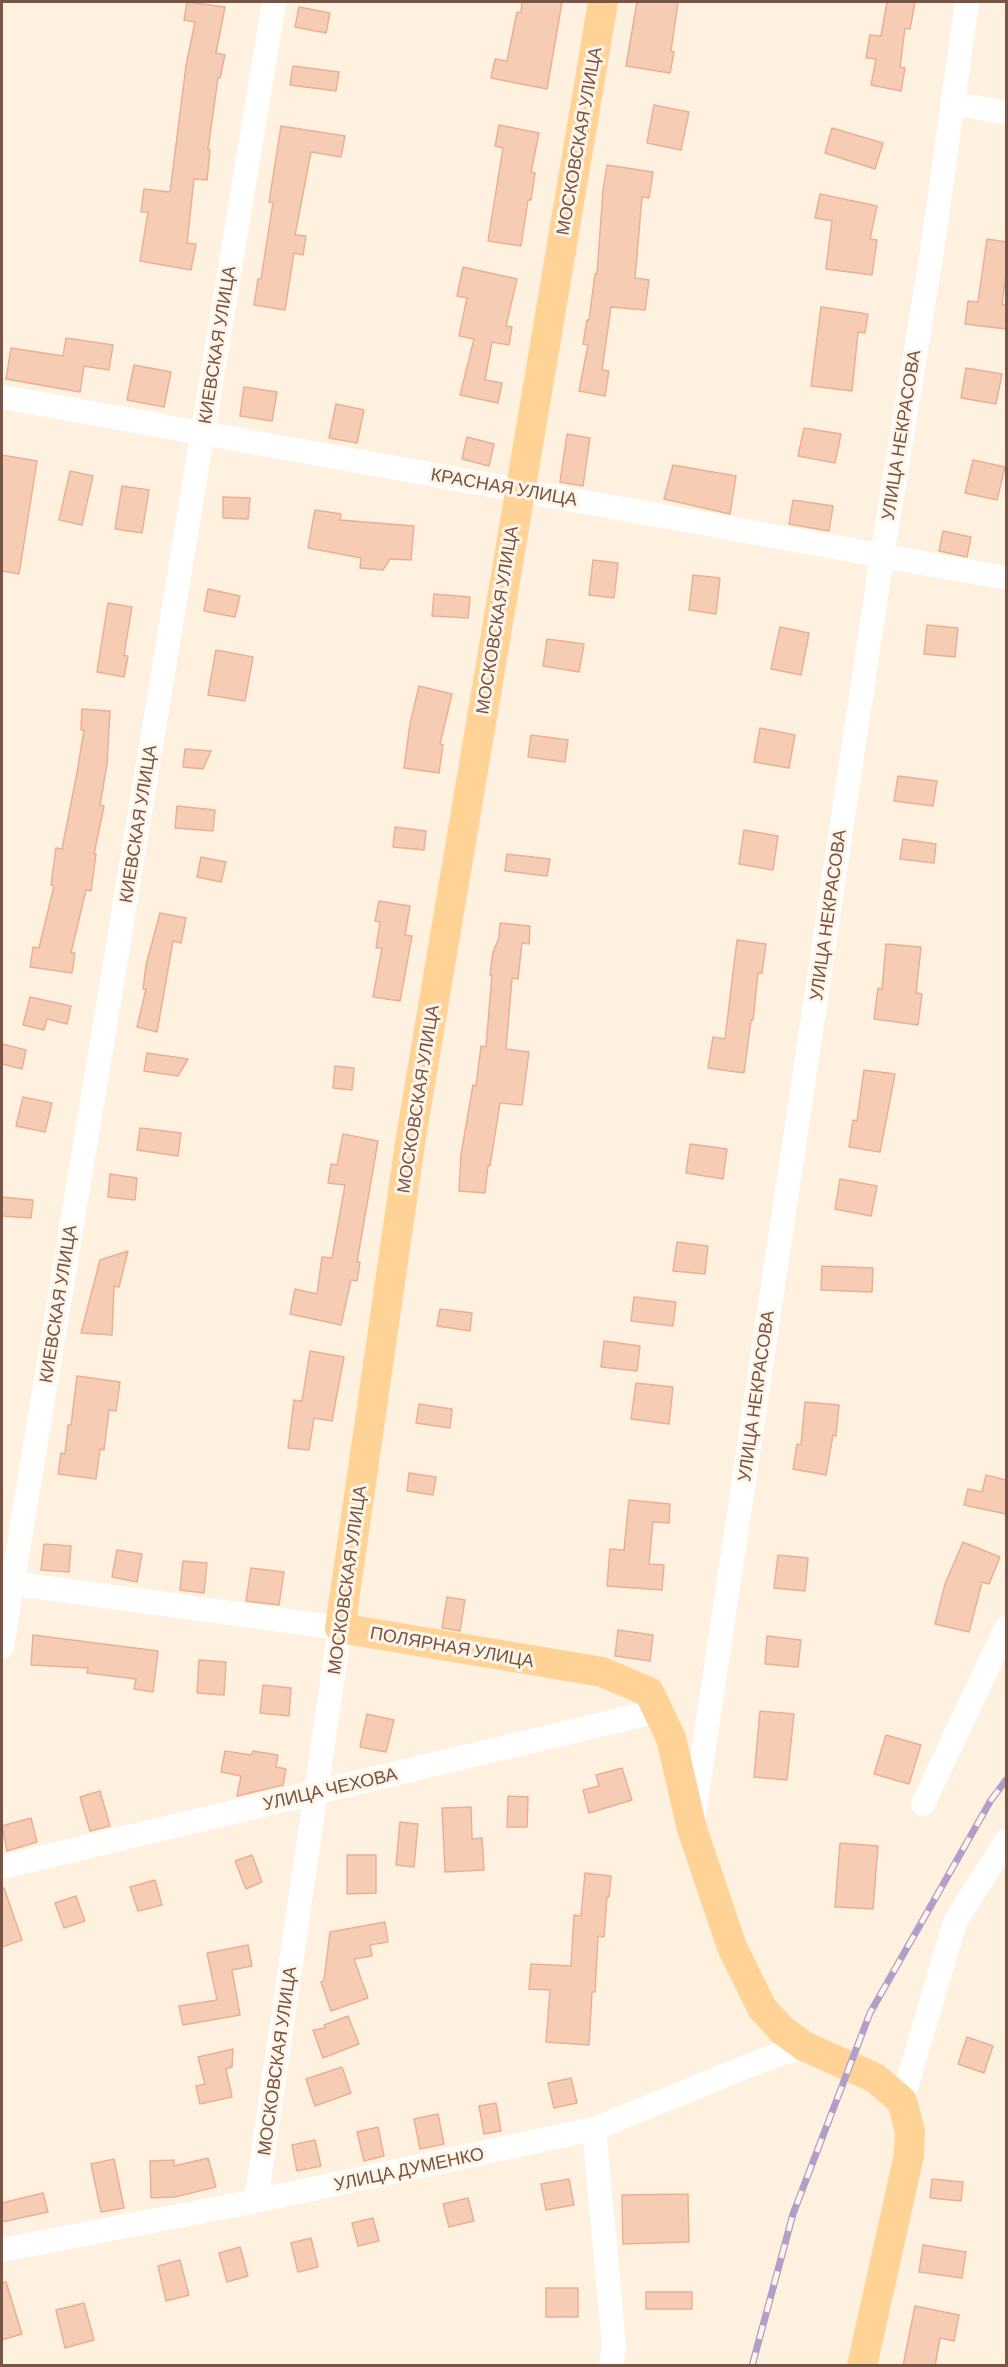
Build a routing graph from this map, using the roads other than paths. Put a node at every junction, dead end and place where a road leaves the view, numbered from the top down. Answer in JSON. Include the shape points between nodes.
{"nodes":[{"id":1,"x":274,"y":2,"type":"edge"},
{"id":2,"x":603,"y":2,"type":"edge"},
{"id":3,"x":966,"y":2,"type":"edge"},
{"id":4,"x":952,"y":103,"type":"junction"},
{"id":5,"x":1006,"y":113,"type":"edge"},
{"id":6,"x":2,"y":397,"type":"edge"},
{"id":7,"x":203,"y":432,"type":"junction"},
{"id":8,"x":519,"y":489,"type":"junction"},
{"id":9,"x":882,"y":556,"type":"junction"},
{"id":10,"x":1006,"y":578,"type":"edge"},
{"id":11,"x":7,"y":1582,"type":"edge"},
{"id":12,"x":340,"y":1628,"type":"junction"},
{"id":13,"x":1006,"y":1628,"type":"edge"},
{"id":14,"x":2,"y":1647,"type":"edge"},
{"id":15,"x":658,"y":1711,"type":"junction"},
{"id":16,"x":316,"y":1792,"type":"junction"},
{"id":17,"x":923,"y":1804,"type":"dead end"},
{"id":18,"x":692,"y":1829,"type":"junction"},
{"id":19,"x":1006,"y":1841,"type":"edge"},
{"id":20,"x":2,"y":1867,"type":"edge"},
{"id":21,"x":804,"y":2046,"type":"junction"},
{"id":22,"x":902,"y":2101,"type":"junction"},
{"id":23,"x":594,"y":2130,"type":"junction"},
{"id":24,"x":256,"y":2201,"type":"junction"},
{"id":25,"x":2,"y":2250,"type":"edge"},
{"id":26,"x":611,"y":2366,"type":"edge"},
{"id":27,"x":862,"y":2366,"type":"edge"}],
"edges":[{"from":1,"to":7,"type":"street","name":"КИЕВСКАЯ УЛИЦА"},
{"from":2,"to":8,"type":"main road","name":"МОСКОВСКАЯ УЛИЦА"},
{"from":3,"to":4,"type":"street","name":"УЛИЦА НЕКРАСОВА"},
{"from":4,"to":5,"type":"street"},
{"from":4,"to":9,"type":"street","name":"УЛИЦА НЕКРАСОВА"},
{"from":6,"to":7,"type":"street","name":"КРАСНАЯ УЛИЦА"},
{"from":7,"to":8,"type":"street","name":"КРАСНАЯ УЛИЦА"},
{"from":7,"to":11,"type":"street","name":"КИЕВСКАЯ УЛИЦА"},
{"from":8,"to":9,"type":"street","name":"КРАСНАЯ УЛИЦА"},
{"from":8,"to":12,"type":"main road","name":"МОСКОВСКАЯ УЛИЦА","via":[[411,1137]]},
{"from":9,"to":10,"type":"street","name":"КРАСНАЯ УЛИЦА"},
{"from":9,"to":18,"type":"street","name":"УЛИЦА НЕКРАСОВА"},
{"from":11,"to":12,"type":"street","name":"ПОЛЯРНАЯ УЛИЦА"},
{"from":11,"to":14,"type":"street","name":"КИЕВСКАЯ УЛИЦА"},
{"from":12,"to":15,"type":"main road","name":"ПОЛЯРНАЯ УЛИЦА","via":[[602,1672],[649,1692]]},
{"from":12,"to":16,"type":"street","name":"МОСКОВСКАЯ УЛИЦА"},
{"from":13,"to":17,"type":"street"},
{"from":15,"to":16,"type":"street","name":"УЛИЦА ЧЕХОВА"},
{"from":15,"to":18,"type":"main road","name":"ПОЛЯРНАЯ УЛИЦА","via":[[671,1738]]},
{"from":16,"to":20,"type":"street","name":"УЛИЦА ЧЕХОВА"},
{"from":16,"to":24,"type":"street","name":"МОСКОВСКАЯ УЛИЦА"},
{"from":18,"to":21,"type":"main road","name":"ПОЛЯРНАЯ УЛИЦА","via":[[748,1983],[762,2008]]},
{"from":19,"to":22,"type":"street","via":[[955,1922]]},
{"from":21,"to":22,"type":"main road","name":"ПОЛЯРНАЯ УЛИЦА","via":[[875,2078]]},
{"from":21,"to":23,"type":"street","name":"УЛИЦА ДУМЕНКО"},
{"from":22,"to":27,"type":"main road","via":[[910,2132],[909,2155]]},
{"from":23,"to":24,"type":"street","name":"УЛИЦА ДУМЕНКО"},
{"from":23,"to":26,"type":"street","via":[[614,2344]]},
{"from":24,"to":25,"type":"street","name":"УЛИЦА ДУМЕНКО"}]}
